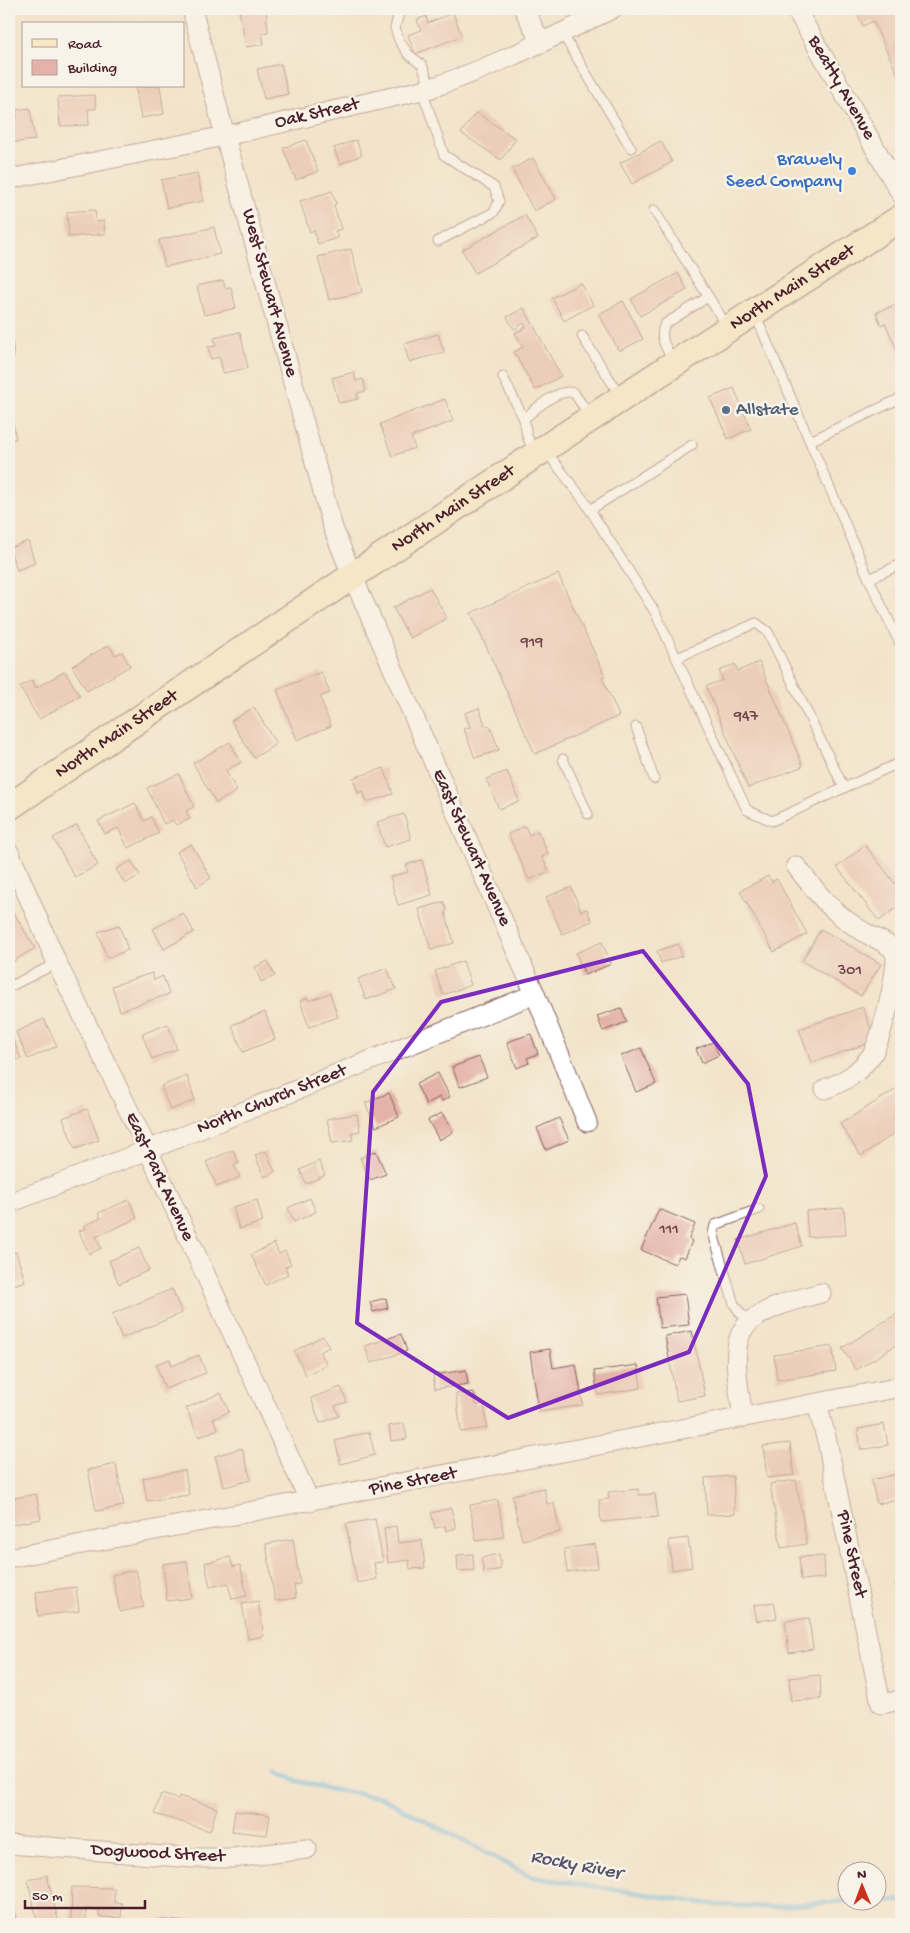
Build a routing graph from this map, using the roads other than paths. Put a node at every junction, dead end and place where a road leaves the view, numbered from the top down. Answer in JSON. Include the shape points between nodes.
{"nodes":[{"id":1,"x":192,"y":9,"type":"edge"},
{"id":2,"x":400,"y":9,"type":"edge"},
{"id":3,"x":524,"y":9,"type":"edge"},
{"id":4,"x":612,"y":9,"type":"edge"},
{"id":5,"x":796,"y":9,"type":"edge"},
{"id":6,"x":562,"y":33,"type":"junction"},
{"id":7,"x":541,"y":42,"type":"junction"},
{"id":8,"x":427,"y":89,"type":"junction"},
{"id":9,"x":225,"y":136,"type":"junction"},
{"id":10,"x":632,"y":148,"type":"dead end"},
{"id":11,"x":9,"y":179,"type":"edge"},
{"id":12,"x":901,"y":194,"type":"edge"},
{"id":13,"x":654,"y":210,"type":"dead end"},
{"id":14,"x":901,"y":218,"type":"edge"},
{"id":15,"x":438,"y":240,"type":"dead end"},
{"id":16,"x":708,"y":297,"type":"junction"},
{"id":17,"x":754,"y":312,"type":"junction"},
{"id":18,"x":728,"y":328,"type":"junction"},
{"id":19,"x":582,"y":336,"type":"dead end"},
{"id":20,"x":674,"y":363,"type":"junction"},
{"id":21,"x":504,"y":377,"type":"dead end"},
{"id":22,"x":621,"y":398,"type":"junction"},
{"id":23,"x":901,"y":398,"type":"edge"},
{"id":24,"x":592,"y":418,"type":"junction"},
{"id":25,"x":524,"y":419,"type":"junction"},
{"id":26,"x":810,"y":441,"type":"junction"},
{"id":27,"x":692,"y":445,"type":"dead end"},
{"id":28,"x":540,"y":452,"type":"junction"},
{"id":29,"x":590,"y":510,"type":"junction"},
{"id":30,"x":901,"y":564,"type":"edge"},
{"id":31,"x":352,"y":575,"type":"junction"},
{"id":32,"x":869,"y":579,"type":"junction"},
{"id":33,"x":901,"y":646,"type":"edge"},
{"id":34,"x":677,"y":658,"type":"junction"},
{"id":35,"x":636,"y":726,"type":"dead end"},
{"id":36,"x":563,"y":759,"type":"dead end"},
{"id":37,"x":901,"y":762,"type":"edge"},
{"id":38,"x":654,"y":779,"type":"dead end"},
{"id":39,"x":844,"y":788,"type":"junction"},
{"id":40,"x":9,"y":807,"type":"edge"},
{"id":41,"x":588,"y":814,"type":"dead end"},
{"id":42,"x":9,"y":852,"type":"edge"},
{"id":43,"x":796,"y":866,"type":"dead end"},
{"id":44,"x":898,"y":952,"type":"edge"},
{"id":45,"x":57,"y":963,"type":"junction"},
{"id":46,"x":9,"y":987,"type":"edge"},
{"id":47,"x":535,"y":994,"type":"junction"},
{"id":48,"x":825,"y":1089,"type":"dead end"},
{"id":49,"x":587,"y":1122,"type":"dead end"},
{"id":50,"x":148,"y":1150,"type":"junction"},
{"id":51,"x":9,"y":1203,"type":"edge"},
{"id":52,"x":759,"y":1209,"type":"dead end"},
{"id":53,"x":821,"y":1292,"type":"dead end"},
{"id":54,"x":751,"y":1320,"type":"junction"},
{"id":55,"x":901,"y":1387,"type":"edge"},
{"id":56,"x":817,"y":1404,"type":"junction"},
{"id":57,"x":743,"y":1418,"type":"junction"},
{"id":58,"x":310,"y":1502,"type":"junction"},
{"id":59,"x":9,"y":1558,"type":"edge"},
{"id":60,"x":901,"y":1700,"type":"edge"},
{"id":61,"x":9,"y":1844,"type":"edge"},
{"id":62,"x":307,"y":1850,"type":"dead end"}],
"edges":[{"from":1,"to":9,"type":"street","name":"West Stewart Avenue"},
{"from":2,"to":8,"type":"lane","via":[[395,28],[398,40],[422,65]]},
{"from":3,"to":7,"type":"street"},
{"from":4,"to":6,"type":"street","name":"Oak Street"},
{"from":5,"to":12,"type":"street","name":"Beatty Avenue"},
{"from":6,"to":7,"type":"street","name":"Oak Street"},
{"from":6,"to":10,"type":"lane"},
{"from":7,"to":8,"type":"street","name":"Oak Street"},
{"from":8,"to":9,"type":"street","name":"Oak Street"},
{"from":8,"to":15,"type":"lane","via":[[444,155],[494,187],[499,201],[494,212]]},
{"from":9,"to":11,"type":"street","name":"Oak Street"},
{"from":9,"to":31,"type":"street","name":"West Stewart Avenue","via":[[333,528]]},
{"from":13,"to":16,"type":"lane"},
{"from":14,"to":17,"type":"main road","name":"North Main Street"},
{"from":16,"to":18,"type":"lane"},
{"from":16,"to":20,"type":"lane","via":[[665,324],[661,330]]},
{"from":17,"to":18,"type":"main road","name":"North Main Street"},
{"from":17,"to":26,"type":"lane"},
{"from":18,"to":20,"type":"main road","name":"North Main Street"},
{"from":19,"to":22,"type":"lane"},
{"from":20,"to":22,"type":"main road","name":"North Main Street"},
{"from":21,"to":25,"type":"lane"},
{"from":22,"to":24,"type":"main road","name":"North Main Street"},
{"from":23,"to":26,"type":"lane"},
{"from":24,"to":25,"type":"lane","via":[[574,393],[566,391],[537,407]]},
{"from":24,"to":28,"type":"main road","name":"North Main Street"},
{"from":25,"to":28,"type":"lane","via":[[527,436]]},
{"from":26,"to":32,"type":"lane"},
{"from":27,"to":29,"type":"lane"},
{"from":28,"to":29,"type":"lane"},
{"from":28,"to":31,"type":"main road","name":"North Main Street"},
{"from":29,"to":34,"type":"lane","via":[[656,612]]},
{"from":30,"to":32,"type":"lane"},
{"from":31,"to":40,"type":"main road","name":"North Main Street"},
{"from":31,"to":47,"type":"street","name":"East Stewart Avenue"},
{"from":32,"to":33,"type":"lane"},
{"from":34,"to":39,"type":"lane","via":[[747,810],[772,821]]},
{"from":34,"to":39,"type":"lane","via":[[756,623],[768,632]]},
{"from":35,"to":38,"type":"lane"},
{"from":36,"to":41,"type":"lane"},
{"from":37,"to":39,"type":"lane"},
{"from":42,"to":45,"type":"street","name":"East Park Avenue"},
{"from":43,"to":44,"type":"street","via":[[833,911]]},
{"from":44,"to":48,"type":"street","via":[[876,1048],[855,1074]]},
{"from":45,"to":46,"type":"lane"},
{"from":45,"to":50,"type":"street","name":"East Park Avenue"},
{"from":47,"to":49,"type":"street","name":"East Stewart Avenue"},
{"from":47,"to":50,"type":"street","name":"North Church Street"},
{"from":50,"to":51,"type":"street","name":"North Church Street"},
{"from":50,"to":58,"type":"street","name":"East Park Avenue"},
{"from":52,"to":54,"type":"lane","via":[[715,1225],[713,1233],[734,1304]]},
{"from":53,"to":54,"type":"street"},
{"from":54,"to":57,"type":"street","via":[[741,1333],[738,1346]]},
{"from":55,"to":56,"type":"street","name":"Pine Street"},
{"from":56,"to":57,"type":"street","name":"Pine Street"},
{"from":56,"to":60,"type":"street","name":"Pine Street","via":[[881,1704]]},
{"from":57,"to":58,"type":"street","name":"Pine Street"},
{"from":58,"to":59,"type":"street","name":"Pine Street"},
{"from":61,"to":62,"type":"street","name":"Dogwood Street","via":[[192,1858],[233,1858]]}]}
